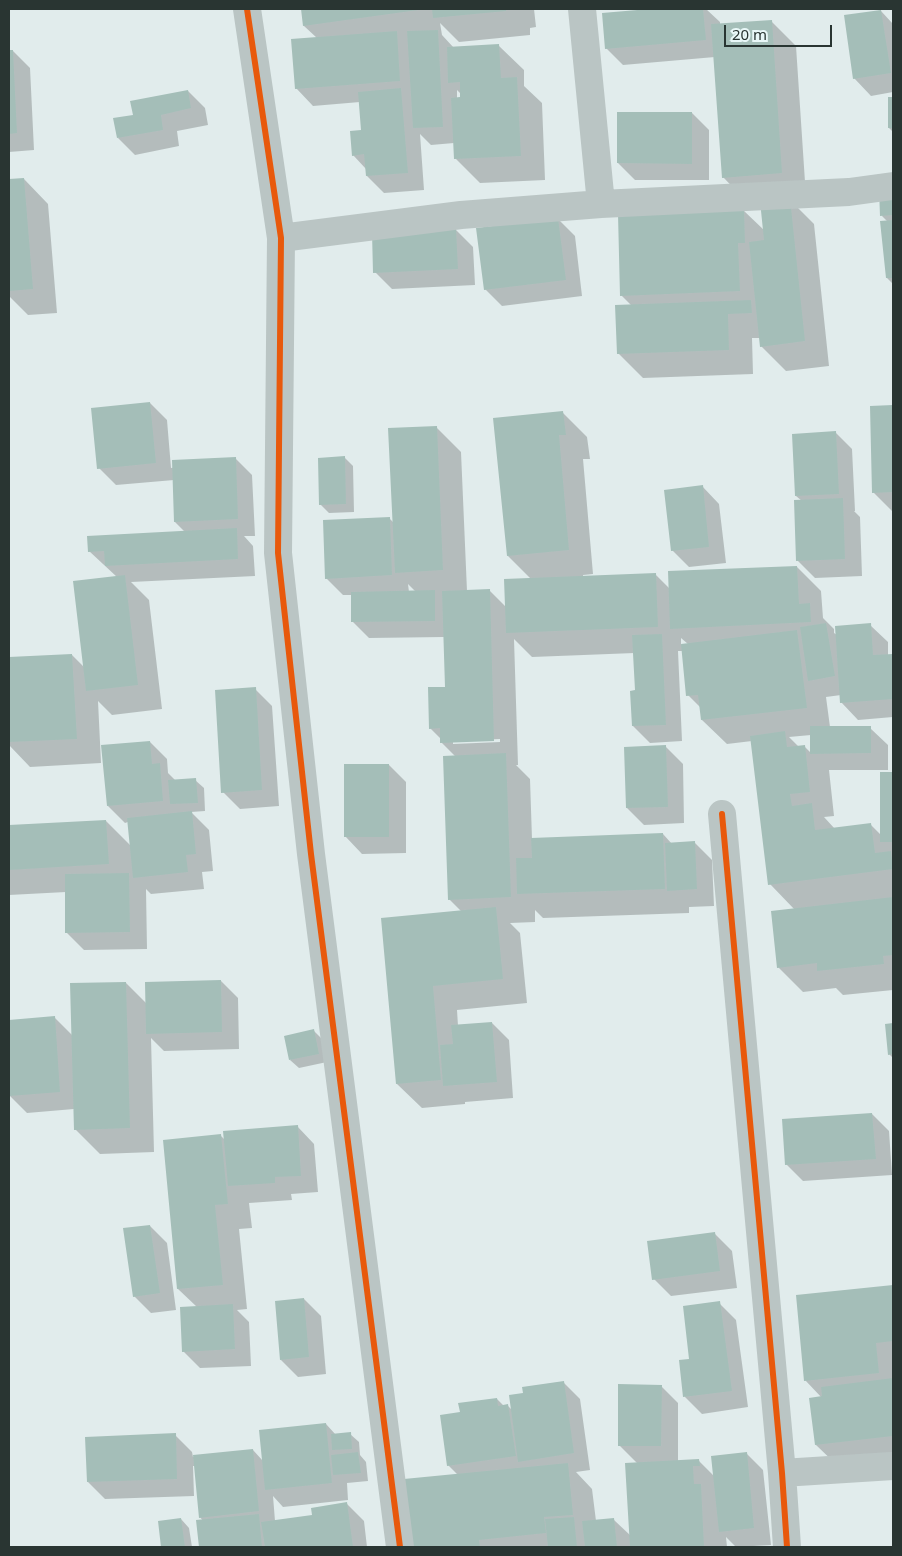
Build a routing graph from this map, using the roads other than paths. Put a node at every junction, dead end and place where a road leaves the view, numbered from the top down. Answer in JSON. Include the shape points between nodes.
{"nodes":[{"id":1,"x":247,"y":9,"type":"edge"},
{"id":2,"x":582,"y":9,"type":"edge"},
{"id":3,"x":893,"y":186,"type":"edge"},
{"id":4,"x":601,"y":204,"type":"junction"},
{"id":5,"x":280,"y":238,"type":"junction"},
{"id":6,"x":722,"y":814,"type":"dead end"},
{"id":7,"x":893,"y":1466,"type":"edge"},
{"id":8,"x":782,"y":1473,"type":"junction"},
{"id":9,"x":400,"y":1547,"type":"edge"},
{"id":10,"x":787,"y":1547,"type":"edge"}],
"edges":[{"from":1,"to":5,"type":"street"},
{"from":2,"to":4,"type":"street"},
{"from":3,"to":4,"type":"street","via":[[849,192]]},
{"from":4,"to":5,"type":"street","via":[[461,215]]},
{"from":5,"to":9,"type":"street","via":[[278,553],[311,854]]},
{"from":6,"to":8,"type":"street"},
{"from":7,"to":8,"type":"street"},
{"from":8,"to":10,"type":"street"}]}
